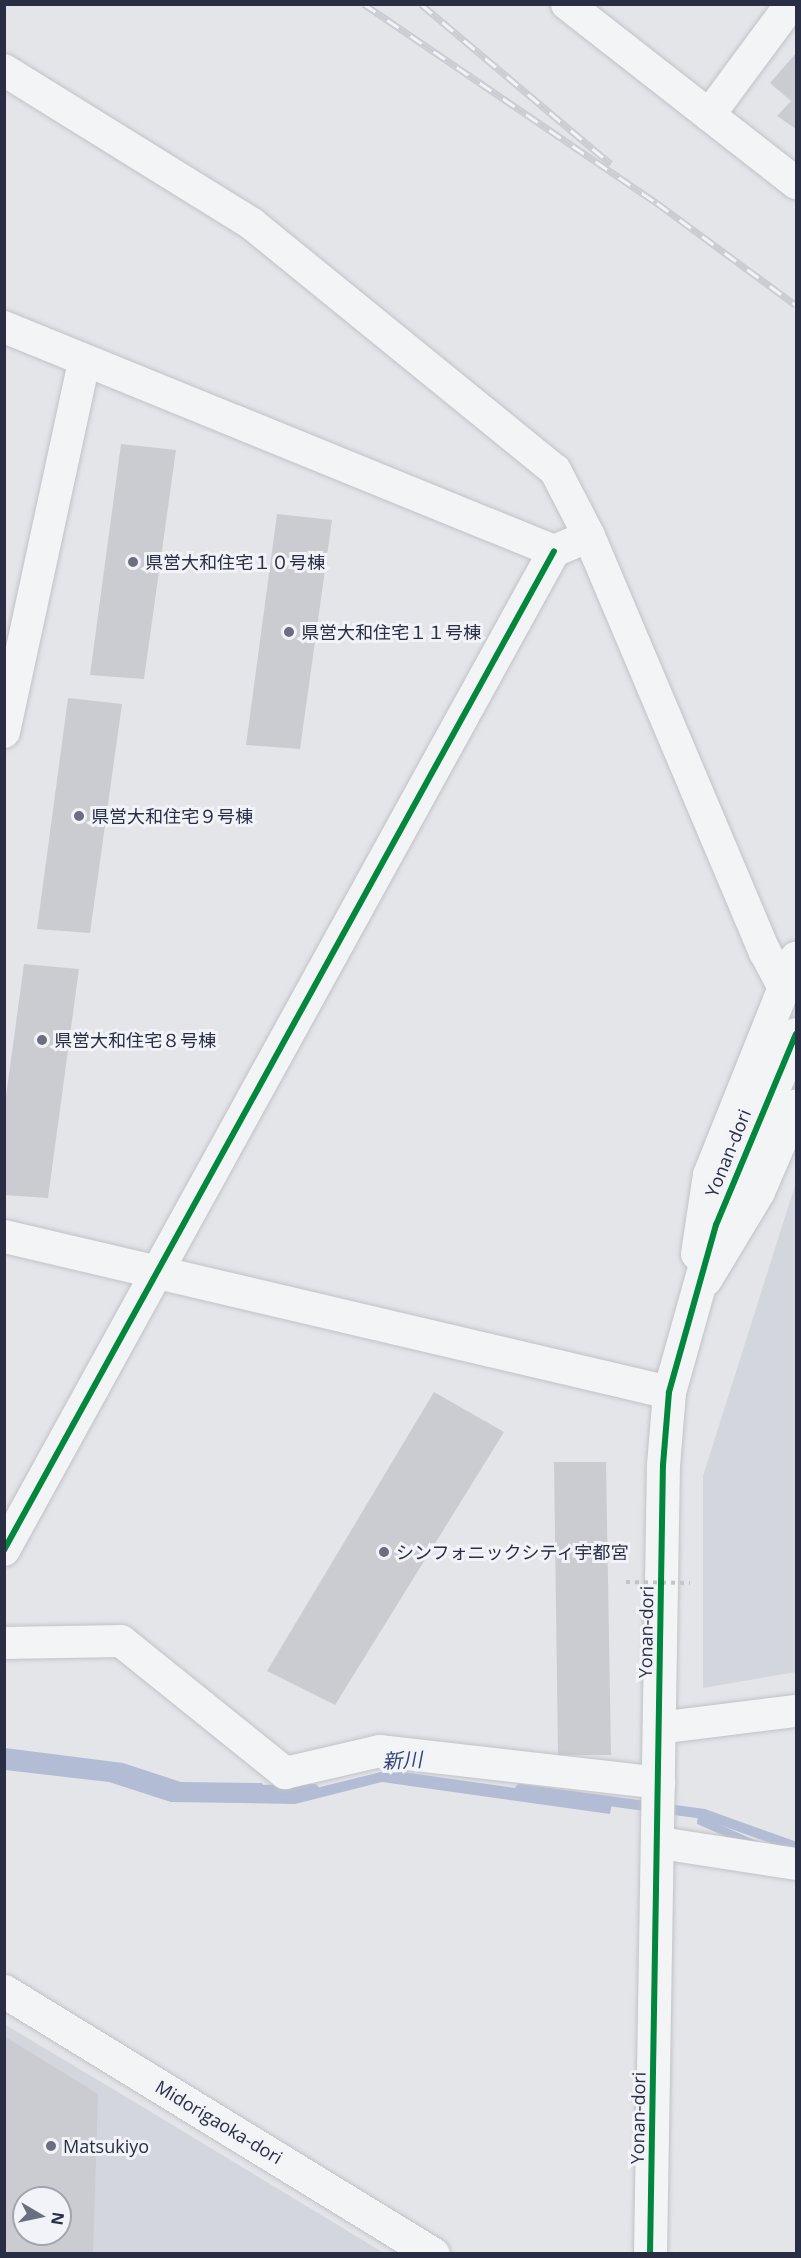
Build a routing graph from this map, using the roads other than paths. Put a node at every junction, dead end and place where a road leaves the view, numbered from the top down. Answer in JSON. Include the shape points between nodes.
{"nodes":[{"id":1,"x":567,"y":4,"type":"edge"},
{"id":2,"x":791,"y":4,"type":"edge"},
{"id":3,"x":4,"y":70,"type":"edge"},
{"id":4,"x":709,"y":115,"type":"junction"},
{"id":5,"x":796,"y":183,"type":"edge"},
{"id":6,"x":4,"y":327,"type":"edge"},
{"id":7,"x":84,"y":362,"type":"junction"},
{"id":8,"x":589,"y":536,"type":"junction"},
{"id":9,"x":554,"y":551,"type":"junction"},
{"id":10,"x":4,"y":732,"type":"edge"},
{"id":11,"x":796,"y":958,"type":"edge"},
{"id":12,"x":784,"y":987,"type":"junction"},
{"id":13,"x":796,"y":1034,"type":"edge"},
{"id":14,"x":796,"y":1106,"type":"edge"},
{"id":15,"x":4,"y":1236,"type":"edge"},
{"id":16,"x":158,"y":1272,"type":"junction"},
{"id":17,"x":689,"y":1310,"type":"junction"},
{"id":18,"x":669,"y":1392,"type":"junction"},
{"id":19,"x":4,"y":1550,"type":"edge"},
{"id":20,"x":4,"y":1643,"type":"edge"},
{"id":21,"x":796,"y":1711,"type":"edge"},
{"id":22,"x":659,"y":1728,"type":"junction"},
{"id":23,"x":659,"y":1783,"type":"junction"},
{"id":24,"x":660,"y":1843,"type":"junction"},
{"id":25,"x":796,"y":1864,"type":"edge"},
{"id":26,"x":4,"y":1991,"type":"edge"},
{"id":27,"x":433,"y":2253,"type":"edge"},
{"id":28,"x":650,"y":2253,"type":"edge"}],
"edges":[{"from":1,"to":4,"type":"street"},
{"from":2,"to":4,"type":"street"},
{"from":3,"to":8,"type":"street","via":[[252,224],[555,470]]},
{"from":4,"to":5,"type":"street"},
{"from":6,"to":7,"type":"street"},
{"from":7,"to":9,"type":"street"},
{"from":7,"to":10,"type":"street"},
{"from":8,"to":9,"type":"street"},
{"from":8,"to":12,"type":"street","via":[[765,952]]},
{"from":9,"to":16,"type":"street"},
{"from":11,"to":12,"type":"street"},
{"from":12,"to":17,"type":"street","via":[[709,1174]]},
{"from":13,"to":17,"type":"street","name":"Yonan-dori","via":[[716,1225]]},
{"from":14,"to":17,"type":"street","via":[[759,1192]]},
{"from":15,"to":16,"type":"street"},
{"from":16,"to":18,"type":"street"},
{"from":16,"to":19,"type":"street"},
{"from":17,"to":18,"type":"street","name":"Yonan-dori"},
{"from":18,"to":22,"type":"street","name":"Yonan-dori","via":[[663,1465]]},
{"from":20,"to":23,"type":"street","via":[[121,1641],[285,1773],[380,1751]]},
{"from":21,"to":22,"type":"street"},
{"from":22,"to":23,"type":"street","name":"Yonan-dori"},
{"from":23,"to":24,"type":"street","name":"Yonan-dori"},
{"from":24,"to":25,"type":"street"},
{"from":24,"to":28,"type":"street","name":"Yonan-dori"},
{"from":26,"to":27,"type":"street","name":"Midorigaoka-dori"}]}
